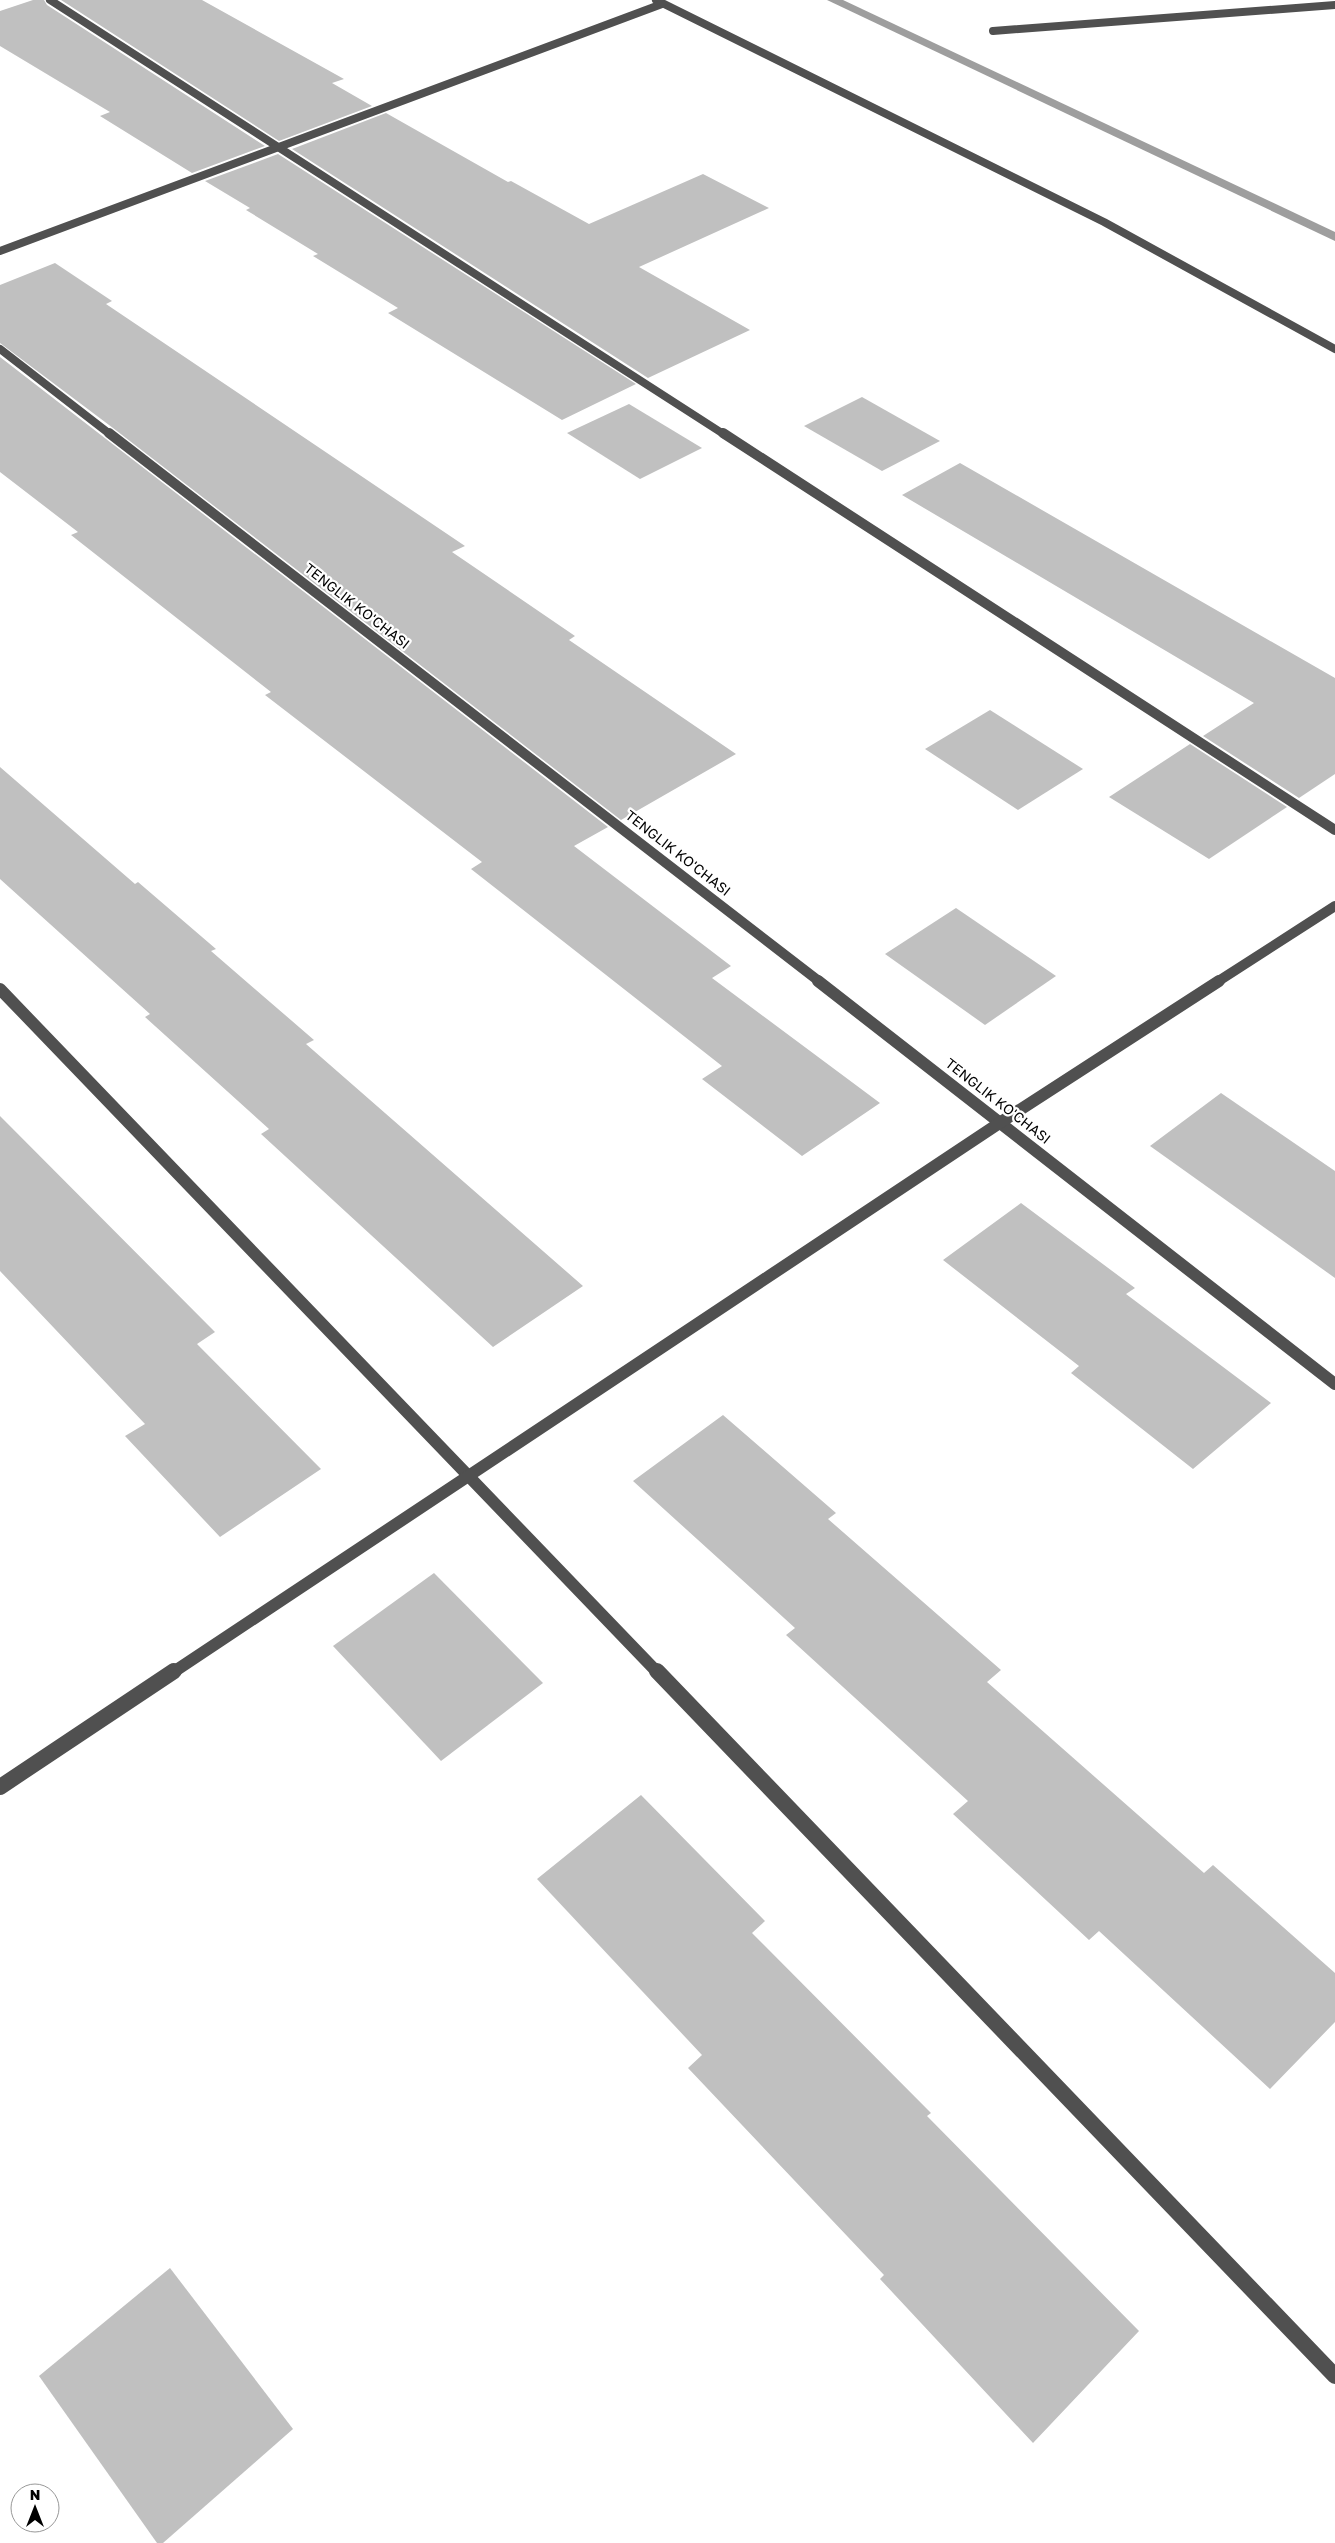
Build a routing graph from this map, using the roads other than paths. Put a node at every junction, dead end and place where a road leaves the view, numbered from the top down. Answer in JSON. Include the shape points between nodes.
{"nodes":[{"id":1,"x":50,"y":0,"type":"edge"},
{"id":2,"x":659,"y":2,"type":"edge"},
{"id":3,"x":1335,"y":5,"type":"edge"},
{"id":4,"x":993,"y":31,"type":"dead end"},
{"id":5,"x":280,"y":146,"type":"junction"},
{"id":6,"x":0,"y":251,"type":"edge"},
{"id":7,"x":1335,"y":348,"type":"edge"},
{"id":8,"x":0,"y":349,"type":"edge"},
{"id":9,"x":1335,"y":830,"type":"edge"},
{"id":10,"x":1335,"y":906,"type":"edge"},
{"id":11,"x":0,"y":989,"type":"edge"},
{"id":12,"x":1001,"y":1122,"type":"junction"},
{"id":13,"x":1335,"y":1384,"type":"edge"},
{"id":14,"x":470,"y":1477,"type":"junction"},
{"id":15,"x":0,"y":1787,"type":"edge"},
{"id":16,"x":1335,"y":2376,"type":"edge"}],
"edges":[{"from":1,"to":5,"type":"street"},
{"from":2,"to":5,"type":"street"},
{"from":2,"to":7,"type":"street","via":[[1104,222]]},
{"from":3,"to":4,"type":"street"},
{"from":5,"to":6,"type":"street"},
{"from":5,"to":9,"type":"street"},
{"from":8,"to":12,"type":"street","name":"TENGLIK KO'CHASI"},
{"from":10,"to":12,"type":"street"},
{"from":11,"to":14,"type":"street"},
{"from":12,"to":13,"type":"street","name":"TENGLIK KO'CHASI"},
{"from":12,"to":14,"type":"street"},
{"from":14,"to":15,"type":"street"},
{"from":14,"to":16,"type":"street"}]}
